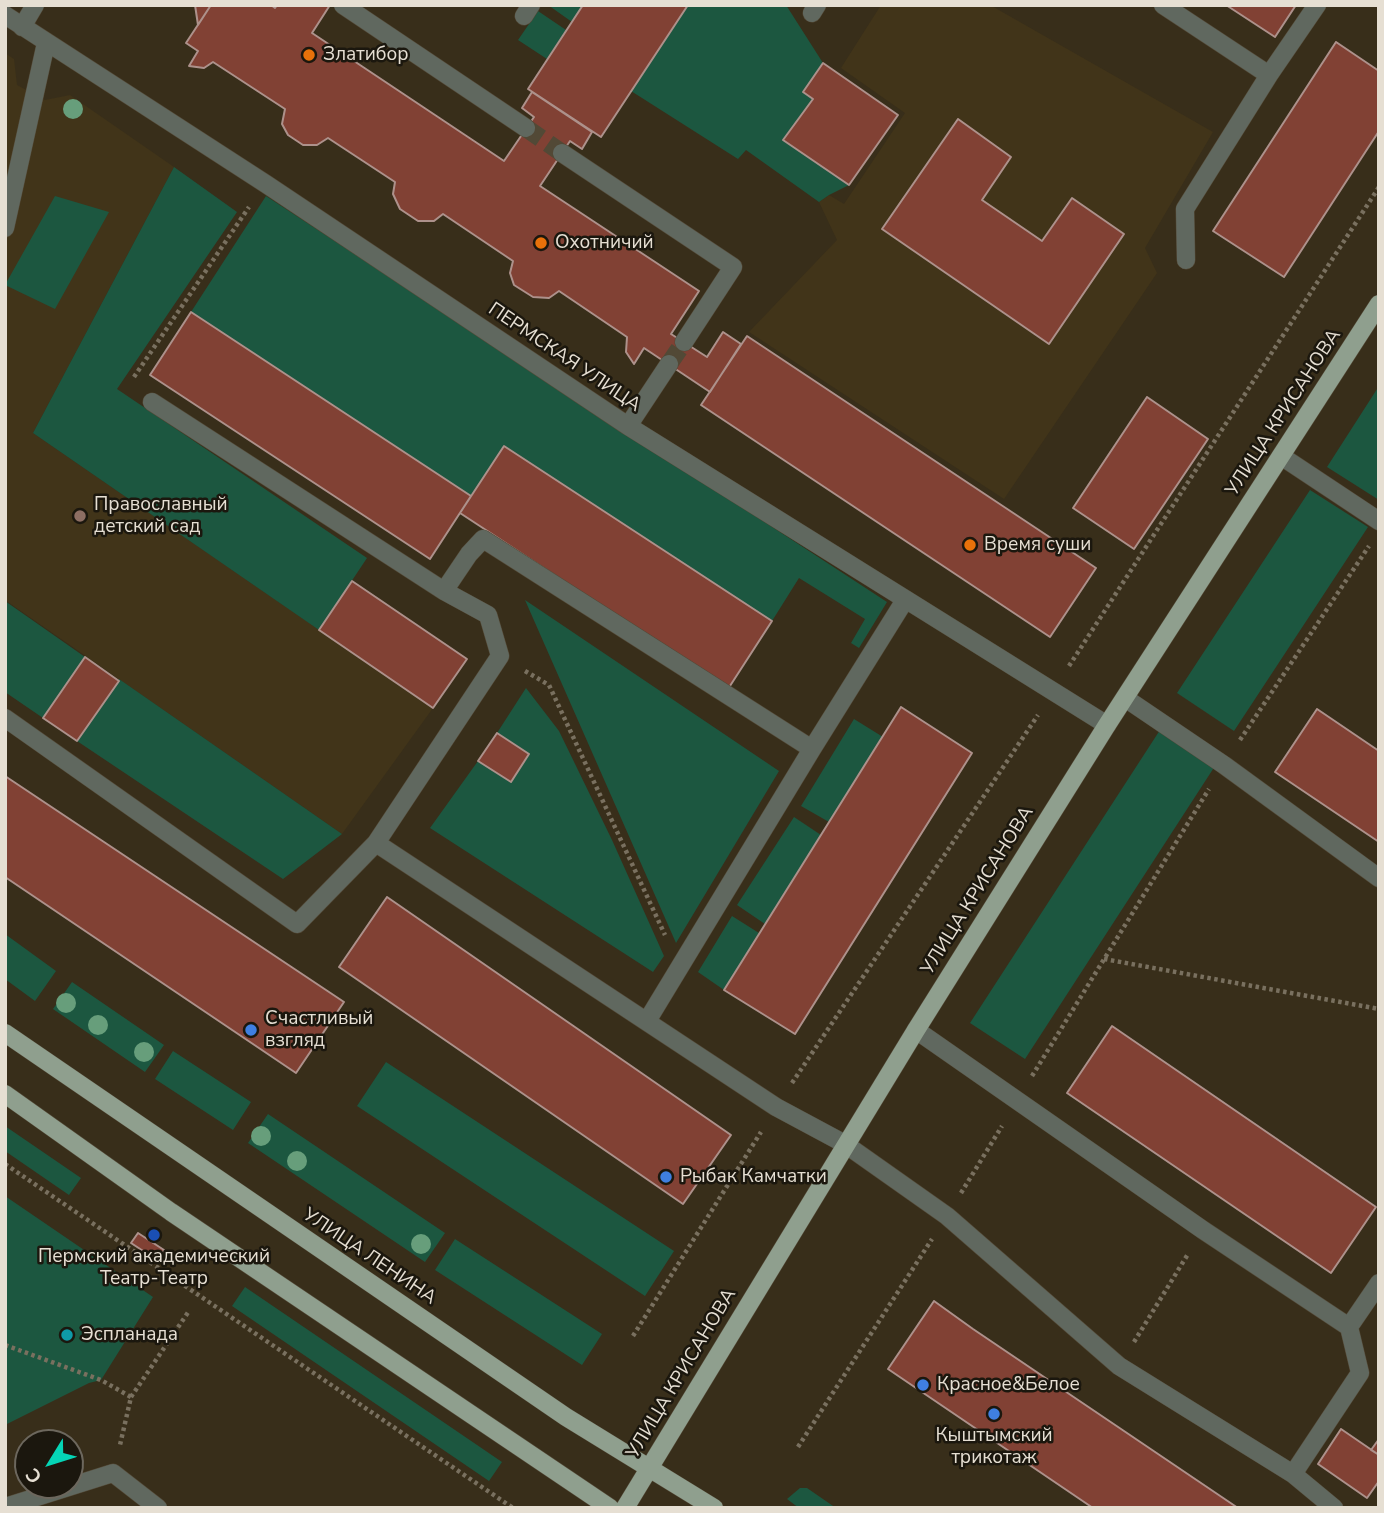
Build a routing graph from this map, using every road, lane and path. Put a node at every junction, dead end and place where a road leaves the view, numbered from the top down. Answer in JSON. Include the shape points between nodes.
{"nodes":[{"id":1,"x":35,"y":5,"type":"edge"},
{"id":2,"x":343,"y":5,"type":"edge"},
{"id":3,"x":1163,"y":5,"type":"edge"},
{"id":4,"x":1317,"y":5,"type":"edge"},
{"id":5,"x":5,"y":15,"type":"edge"},
{"id":6,"x":22,"y":27,"type":"junction"},
{"id":7,"x":46,"y":43,"type":"junction"},
{"id":8,"x":1269,"y":75,"type":"junction"},
{"id":9,"x":526,"y":128,"type":"tunnel mouth"},
{"id":10,"x":562,"y":153,"type":"tunnel mouth"},
{"id":11,"x":266,"y":184,"type":"junction"},
{"id":12,"x":1379,"y":187,"type":"edge"},
{"id":13,"x":5,"y":228,"type":"edge"},
{"id":14,"x":1186,"y":260,"type":"dead end"},
{"id":15,"x":1379,"y":304,"type":"edge"},
{"id":16,"x":684,"y":342,"type":"tunnel mouth"},
{"id":17,"x":669,"y":364,"type":"tunnel mouth"},
{"id":18,"x":152,"y":402,"type":"joint"},
{"id":19,"x":628,"y":426,"type":"junction"},
{"id":20,"x":1281,"y":456,"type":"junction"},
{"id":21,"x":1379,"y":521,"type":"edge"},
{"id":22,"x":1371,"y":544,"type":"dead end"},
{"id":23,"x":444,"y":592,"type":"junction"},
{"id":24,"x":905,"y":600,"type":"junction"},
{"id":25,"x":500,"y":656,"type":"junction"},
{"id":26,"x":1053,"y":691,"type":"junction"},
{"id":27,"x":1125,"y":698,"type":"junction"},
{"id":28,"x":5,"y":718,"type":"edge"},
{"id":29,"x":1107,"y":725,"type":"junction"},
{"id":30,"x":812,"y":749,"type":"junction"},
{"id":31,"x":1224,"y":765,"type":"junction"},
{"id":32,"x":376,"y":843,"type":"junction"},
{"id":33,"x":1379,"y":878,"type":"edge"},
{"id":34,"x":1104,"y":959,"type":"junction"},
{"id":35,"x":680,"y":967,"type":"junction"},
{"id":36,"x":1379,"y":1009,"type":"edge"},
{"id":37,"x":647,"y":1021,"type":"junction"},
{"id":38,"x":916,"y":1030,"type":"junction"},
{"id":39,"x":5,"y":1033,"type":"edge"},
{"id":40,"x":5,"y":1094,"type":"edge"},
{"id":41,"x":1017,"y":1100,"type":"junction"},
{"id":42,"x":776,"y":1107,"type":"junction"},
{"id":43,"x":845,"y":1144,"type":"junction"},
{"id":44,"x":5,"y":1164,"type":"edge"},
{"id":45,"x":947,"y":1216,"type":"junction"},
{"id":46,"x":1203,"y":1230,"type":"junction"},
{"id":47,"x":1379,"y":1283,"type":"edge"},
{"id":48,"x":189,"y":1311,"type":"dead end"},
{"id":49,"x":1349,"y":1327,"type":"junction"},
{"id":50,"x":633,"y":1336,"type":"dead end"},
{"id":51,"x":5,"y":1345,"type":"edge"},
{"id":52,"x":1119,"y":1366,"type":"junction"},
{"id":53,"x":131,"y":1397,"type":"junction"},
{"id":54,"x":798,"y":1447,"type":"dead end"},
{"id":55,"x":650,"y":1468,"type":"junction"},
{"id":56,"x":113,"y":1473,"type":"junction"},
{"id":57,"x":1293,"y":1474,"type":"junction"},
{"id":58,"x":5,"y":1507,"type":"edge"},
{"id":59,"x":158,"y":1508,"type":"edge"},
{"id":60,"x":513,"y":1508,"type":"edge"},
{"id":61,"x":610,"y":1508,"type":"edge"},
{"id":62,"x":625,"y":1508,"type":"edge"},
{"id":63,"x":715,"y":1508,"type":"edge"},
{"id":64,"x":1334,"y":1508,"type":"edge"}],
"edges":[{"from":1,"to":6,"type":"street"},
{"from":2,"to":9,"type":"street"},
{"from":3,"to":8,"type":"street"},
{"from":4,"to":8,"type":"street"},
{"from":5,"to":6,"type":"street","name":"ПЕРМСКАЯ УЛИЦА"},
{"from":6,"to":7,"type":"street","name":"ПЕРМСКАЯ УЛИЦА"},
{"from":7,"to":11,"type":"street","name":"ПЕРМСКАЯ УЛИЦА"},
{"from":7,"to":13,"type":"street"},
{"from":8,"to":14,"type":"street","via":[[1185,209]]},
{"from":10,"to":16,"type":"street","via":[[733,267]]},
{"from":11,"to":18,"type":"path","via":[[130,383]]},
{"from":11,"to":19,"type":"street","name":"ПЕРМСКАЯ УЛИЦА"},
{"from":12,"to":26,"type":"path"},
{"from":15,"to":20,"type":"main road","name":"УЛИЦА КРИСАНОВА"},
{"from":17,"to":19,"type":"street"},
{"from":18,"to":23,"type":"street"},
{"from":19,"to":24,"type":"street","name":"ПЕРМСКАЯ УЛИЦА"},
{"from":20,"to":21,"type":"street"},
{"from":20,"to":27,"type":"main road","name":"УЛИЦА КРИСАНОВА"},
{"from":22,"to":31,"type":"path"},
{"from":23,"to":25,"type":"street","via":[[488,615]]},
{"from":23,"to":30,"type":"street","via":[[483,539]]},
{"from":24,"to":26,"type":"street","name":"ПЕРМСКАЯ УЛИЦА"},
{"from":24,"to":30,"type":"street"},
{"from":25,"to":32,"type":"street"},
{"from":25,"to":35,"type":"path","via":[[549,685]]},
{"from":26,"to":29,"type":"street","name":"ПЕРМСКАЯ УЛИЦА"},
{"from":26,"to":42,"type":"path"},
{"from":27,"to":29,"type":"main road","name":"УЛИЦА КРИСАНОВА"},
{"from":27,"to":31,"type":"street"},
{"from":28,"to":32,"type":"street","via":[[297,924]]},
{"from":29,"to":38,"type":"main road","name":"УЛИЦА КРИСАНОВА"},
{"from":30,"to":35,"type":"street"},
{"from":31,"to":33,"type":"street"},
{"from":31,"to":34,"type":"path"},
{"from":32,"to":37,"type":"street"},
{"from":34,"to":36,"type":"path"},
{"from":34,"to":41,"type":"path"},
{"from":35,"to":37,"type":"street"},
{"from":37,"to":42,"type":"street"},
{"from":38,"to":41,"type":"street"},
{"from":38,"to":43,"type":"main road","name":"УЛИЦА КРИСАНОВА"},
{"from":39,"to":55,"type":"main road","name":"УЛИЦА ЛЕНИНА","via":[[566,1417]]},
{"from":40,"to":61,"type":"main road"},
{"from":41,"to":45,"type":"path"},
{"from":41,"to":46,"type":"street"},
{"from":42,"to":43,"type":"street"},
{"from":42,"to":50,"type":"path"},
{"from":43,"to":45,"type":"street"},
{"from":43,"to":55,"type":"main road","name":"УЛИЦА КРИСАНОВА"},
{"from":44,"to":60,"type":"path"},
{"from":45,"to":52,"type":"street"},
{"from":45,"to":54,"type":"path"},
{"from":46,"to":49,"type":"street"},
{"from":46,"to":52,"type":"path"},
{"from":47,"to":49,"type":"street"},
{"from":48,"to":53,"type":"path"},
{"from":49,"to":57,"type":"street","via":[[1360,1373]]},
{"from":51,"to":53,"type":"path","via":[[101,1380]]},
{"from":52,"to":57,"type":"street"},
{"from":53,"to":56,"type":"path"},
{"from":55,"to":62,"type":"main road","name":"УЛИЦА КРИСАНОВА"},
{"from":55,"to":63,"type":"main road","name":"УЛИЦА ЛЕНИНА"},
{"from":56,"to":58,"type":"street"},
{"from":56,"to":59,"type":"street"},
{"from":57,"to":64,"type":"street"}]}
